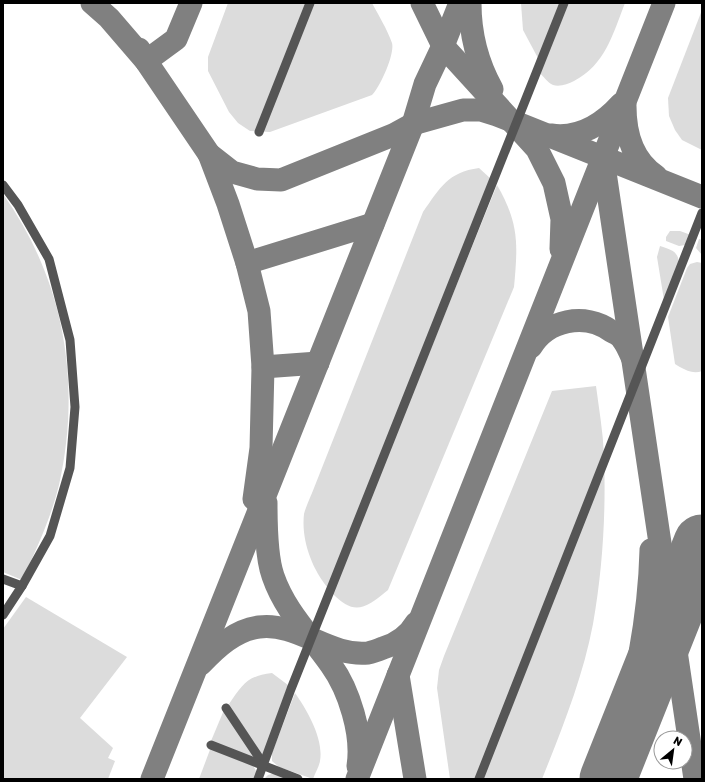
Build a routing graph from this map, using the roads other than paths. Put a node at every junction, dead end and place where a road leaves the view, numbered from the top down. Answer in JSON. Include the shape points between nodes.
{"nodes":[{"id":1,"x":310,"y":3,"type":"edge"},
{"id":2,"x":564,"y":3,"type":"edge"},
{"id":3,"x":259,"y":132,"type":"dead end"},
{"id":4,"x":3,"y":184,"type":"edge"},
{"id":5,"x":702,"y":213,"type":"edge"},
{"id":6,"x":3,"y":579,"type":"edge"},
{"id":7,"x":22,"y":586,"type":"junction"},
{"id":8,"x":3,"y":615,"type":"edge"},
{"id":9,"x":226,"y":708,"type":"dead end"},
{"id":10,"x":211,"y":745,"type":"dead end"},
{"id":11,"x":264,"y":765,"type":"junction"},
{"id":12,"x":258,"y":779,"type":"edge"},
{"id":13,"x":298,"y":779,"type":"edge"},
{"id":14,"x":479,"y":779,"type":"edge"}],
"edges":[{"from":1,"to":3,"type":"lane"},
{"from":2,"to":11,"type":"lane","via":[[294,682]]},
{"from":4,"to":7,"type":"lane","via":[[49,259],[70,340],[75,407],[70,468],[50,536]]},
{"from":5,"to":14,"type":"lane"},
{"from":6,"to":7,"type":"lane"},
{"from":7,"to":8,"type":"lane"},
{"from":9,"to":11,"type":"lane"},
{"from":10,"to":11,"type":"lane"},
{"from":11,"to":12,"type":"lane"},
{"from":11,"to":13,"type":"lane"}]}
